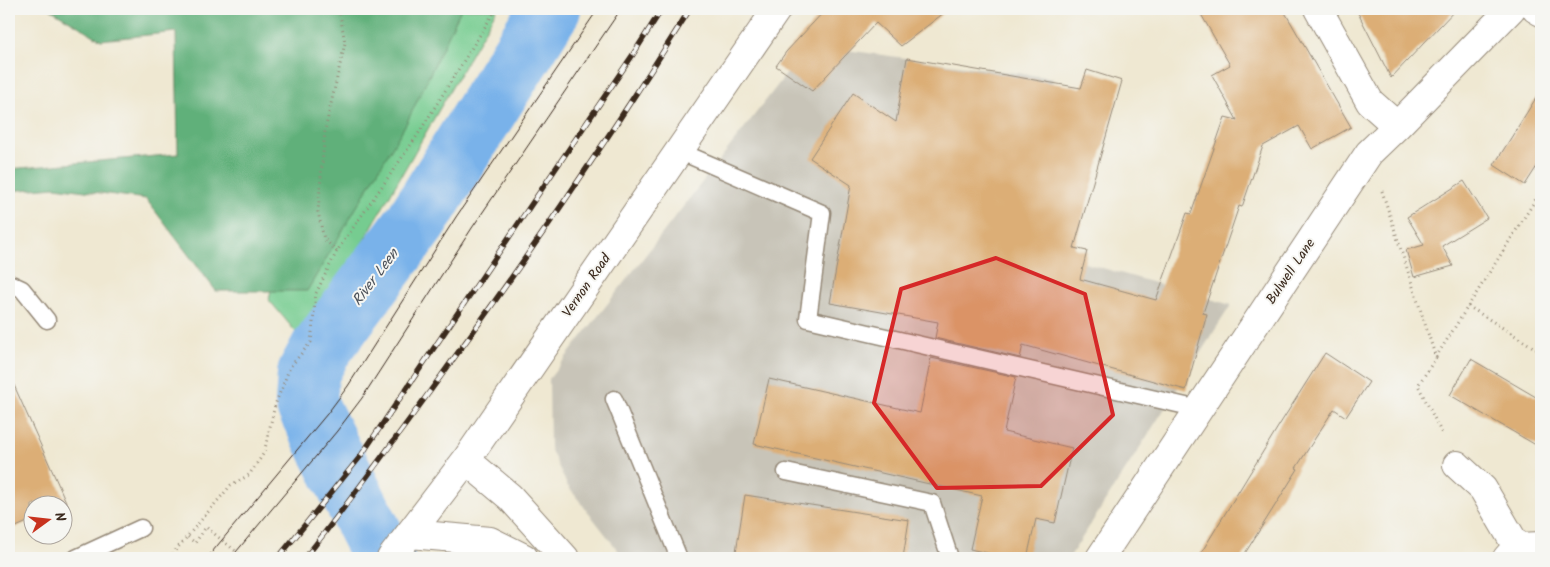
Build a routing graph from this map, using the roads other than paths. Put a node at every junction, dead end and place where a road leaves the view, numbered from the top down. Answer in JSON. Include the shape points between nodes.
{"nodes":[{"id":1,"x":777,"y":9,"type":"edge"},
{"id":2,"x":1318,"y":9,"type":"edge"},
{"id":3,"x":1510,"y":9,"type":"edge"},
{"id":4,"x":1536,"y":9,"type":"edge"},
{"id":5,"x":1541,"y":12,"type":"edge"},
{"id":6,"x":1398,"y":126,"type":"junction"},
{"id":7,"x":679,"y":151,"type":"junction"},
{"id":8,"x":9,"y":283,"type":"edge"},
{"id":9,"x":47,"y":320,"type":"dead end"},
{"id":10,"x":614,"y":399,"type":"dead end"},
{"id":11,"x":1199,"y":409,"type":"junction"},
{"id":12,"x":466,"y":460,"type":"junction"},
{"id":13,"x":1457,"y":465,"type":"road end"},
{"id":14,"x":786,"y":472,"type":"dead end"},
{"id":15,"x":141,"y":528,"type":"dead end"},
{"id":16,"x":410,"y":534,"type":"junction"},
{"id":17,"x":1522,"y":550,"type":"edge"},
{"id":18,"x":76,"y":558,"type":"edge"},
{"id":19,"x":391,"y":558,"type":"edge"},
{"id":20,"x":524,"y":558,"type":"edge"},
{"id":21,"x":565,"y":558,"type":"edge"},
{"id":22,"x":679,"y":558,"type":"edge"},
{"id":23,"x":950,"y":558,"type":"edge"},
{"id":24,"x":1100,"y":558,"type":"edge"}],
"edges":[{"from":1,"to":7,"type":"main road","name":"Vernon Road"},
{"from":2,"to":6,"type":"main road","via":[[1370,102]]},
{"from":3,"to":6,"type":"main road","name":"Bulwell Lane"},
{"from":4,"to":5,"type":"main road"},
{"from":6,"to":11,"type":"main road","name":"Bulwell Lane","via":[[1369,153]]},
{"from":7,"to":11,"type":"lane","via":[[822,213],[808,319]]},
{"from":7,"to":12,"type":"main road","name":"Vernon Road"},
{"from":8,"to":9,"type":"lane","via":[[22,289]]},
{"from":10,"to":22,"type":"lane"},
{"from":11,"to":24,"type":"main road","name":"Bulwell Lane"},
{"from":12,"to":16,"type":"main road","name":"Vernon Road"},
{"from":12,"to":21,"type":"main road","via":[[510,497]]},
{"from":13,"to":17,"type":"main road","via":[[1483,489]]},
{"from":14,"to":23,"type":"lane","via":[[932,503]]},
{"from":15,"to":18,"type":"lane"},
{"from":16,"to":19,"type":"main road","name":"Vernon Road"},
{"from":16,"to":20,"type":"main road","via":[[490,541]]}]}
